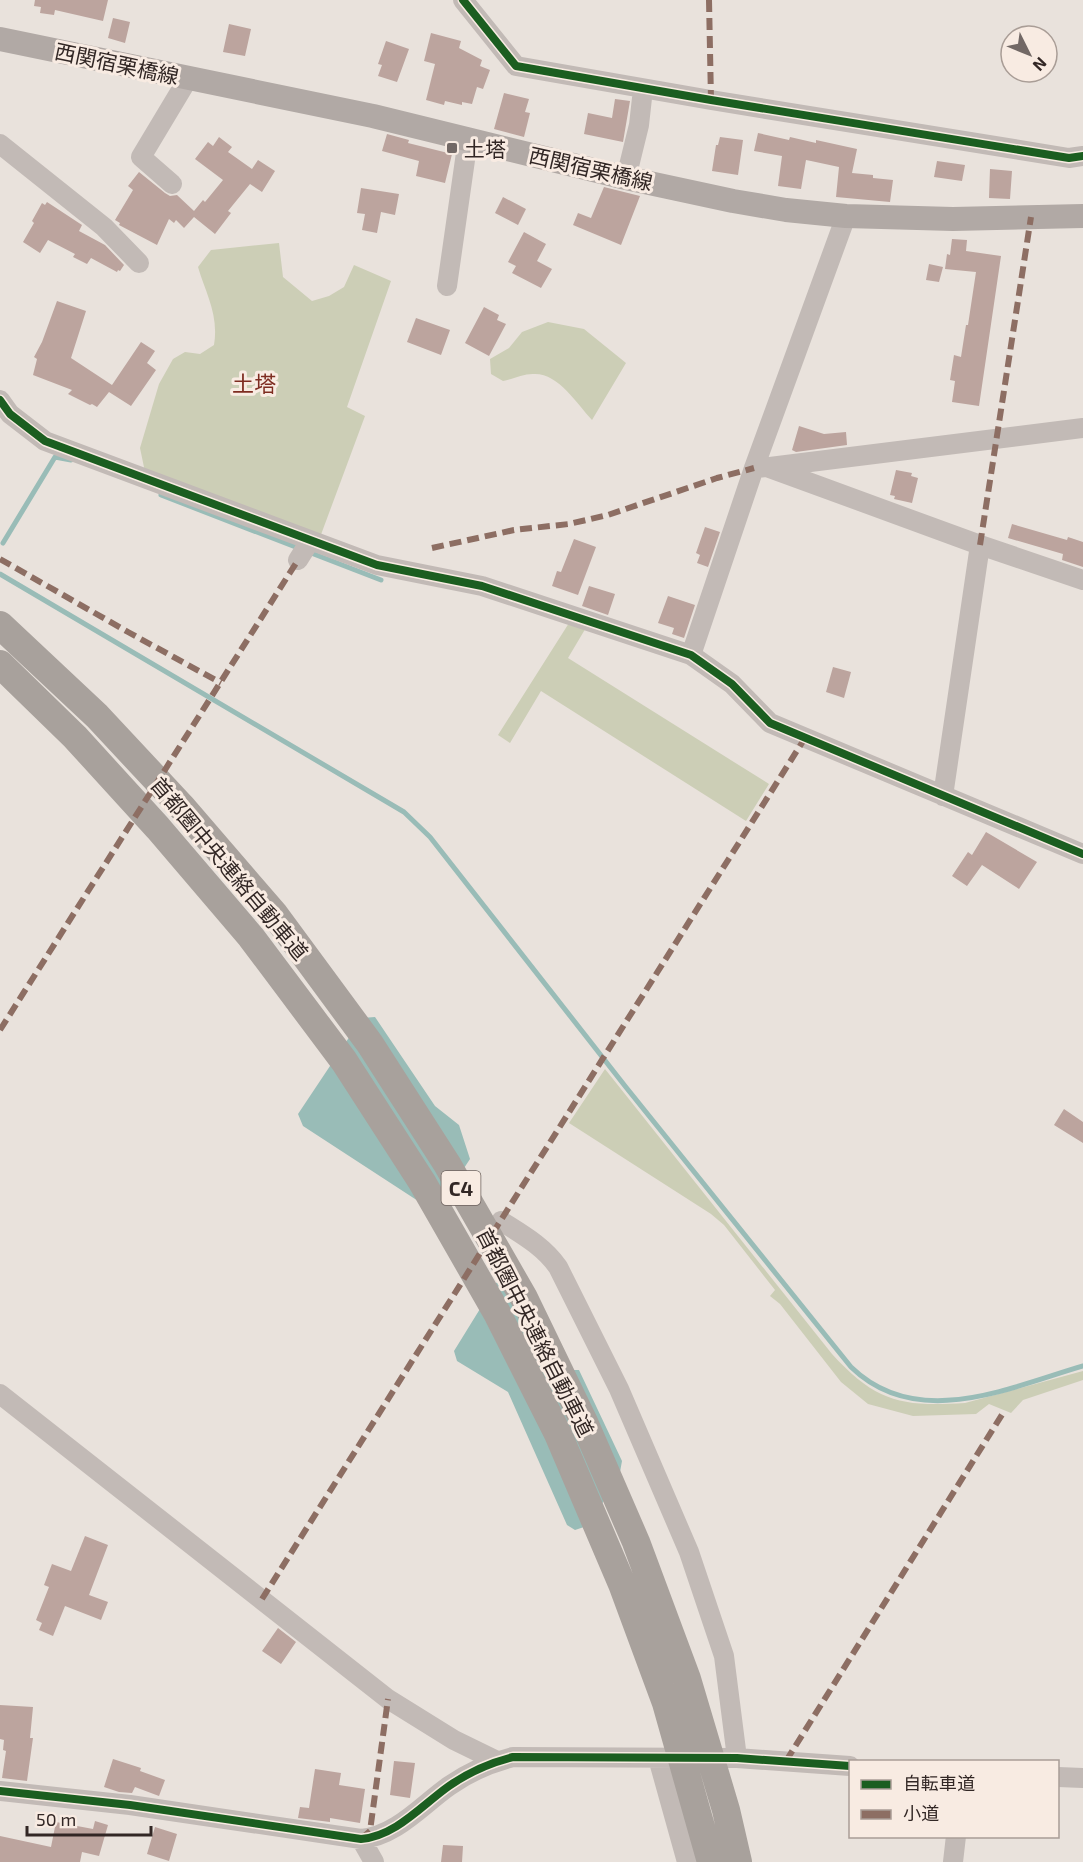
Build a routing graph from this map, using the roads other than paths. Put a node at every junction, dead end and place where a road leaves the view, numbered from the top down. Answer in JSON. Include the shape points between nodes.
{"nodes":[{"id":1,"x":463,"y":0,"type":"edge"},
{"id":2,"x":0,"y":39,"type":"edge"},
{"id":3,"x":189,"y":77,"type":"junction"},
{"id":4,"x":644,"y":89,"type":"junction"},
{"id":5,"x":468,"y":139,"type":"junction"},
{"id":6,"x":0,"y":144,"type":"edge"},
{"id":7,"x":1083,"y":156,"type":"edge"},
{"id":8,"x":626,"y":178,"type":"junction"},
{"id":9,"x":172,"y":184,"type":"dead end"},
{"id":10,"x":846,"y":216,"type":"junction"},
{"id":11,"x":1083,"y":216,"type":"edge"},
{"id":12,"x":139,"y":263,"type":"dead end"},
{"id":13,"x":447,"y":286,"type":"dead end"},
{"id":14,"x":0,"y":400,"type":"edge"},
{"id":15,"x":1083,"y":428,"type":"edge"},
{"id":16,"x":761,"y":468,"type":"junction"},
{"id":17,"x":309,"y":542,"type":"junction"},
{"id":18,"x":980,"y":545,"type":"junction"},
{"id":19,"x":298,"y":560,"type":"dead end"},
{"id":20,"x":1083,"y":580,"type":"edge"},
{"id":21,"x":0,"y":624,"type":"edge"},
{"id":22,"x":691,"y":655,"type":"junction"},
{"id":23,"x":0,"y":664,"type":"edge"},
{"id":24,"x":943,"y":796,"type":"junction"},
{"id":25,"x":1083,"y":854,"type":"edge"},
{"id":26,"x":501,"y":1221,"type":"dead end"},
{"id":27,"x":0,"y":1394,"type":"edge"},
{"id":28,"x":658,"y":1758,"type":"junction"},
{"id":29,"x":737,"y":1758,"type":"junction"},
{"id":30,"x":497,"y":1761,"type":"junction"},
{"id":31,"x":849,"y":1766,"type":"edge"},
{"id":32,"x":1059,"y":1777,"type":"edge"},
{"id":33,"x":1083,"y":1778,"type":"edge"},
{"id":34,"x":0,"y":1791,"type":"edge"},
{"id":35,"x":956,"y":1838,"type":"edge"},
{"id":36,"x":361,"y":1839,"type":"junction"},
{"id":37,"x":691,"y":1860,"type":"edge"},
{"id":38,"x":356,"y":1862,"type":"edge"},
{"id":39,"x":374,"y":1862,"type":"edge"},
{"id":40,"x":738,"y":1862,"type":"edge"},
{"id":41,"x":952,"y":1862,"type":"edge"}],
"edges":[{"from":1,"to":4,"type":"street","via":[[516,66]]},
{"from":2,"to":3,"type":"main road","name":"西関宿栗橋線"},
{"from":3,"to":5,"type":"main road","name":"西関宿栗橋線"},
{"from":3,"to":9,"type":"street","via":[[141,157]]},
{"from":4,"to":7,"type":"street","via":[[1069,158]]},
{"from":4,"to":8,"type":"street"},
{"from":5,"to":8,"type":"main road","name":"西関宿栗橋線"},
{"from":5,"to":13,"type":"street"},
{"from":6,"to":12,"type":"street","via":[[104,227]]},
{"from":8,"to":10,"type":"main road","name":"西関宿栗橋線","via":[[733,201]]},
{"from":10,"to":11,"type":"main road","name":"西関宿栗橋線"},
{"from":10,"to":16,"type":"street"},
{"from":14,"to":17,"type":"street","via":[[10,414],[45,441]]},
{"from":15,"to":16,"type":"street"},
{"from":16,"to":18,"type":"street"},
{"from":16,"to":22,"type":"street"},
{"from":17,"to":19,"type":"street"},
{"from":17,"to":22,"type":"street","via":[[377,565],[482,586]]},
{"from":18,"to":20,"type":"street"},
{"from":18,"to":24,"type":"street"},
{"from":21,"to":40,"type":"highway","name":"首都圏中央連絡自動車道","number":"C4","bridge":true,"via":[[97,716],[182,806],[276,915],[370,1044],[447,1164],[524,1298],[636,1542],[687,1679]]},
{"from":22,"to":24,"type":"street","via":[[732,684],[770,723]]},
{"from":23,"to":37,"type":"highway","name":"首都圏中央連絡自動車道","number":"C4","bridge":true,"via":[[75,737],[251,937],[344,1061],[422,1182],[497,1314],[558,1434],[622,1584],[666,1703]]},
{"from":24,"to":25,"type":"street"},
{"from":26,"to":29,"type":"street","via":[[551,1256],[619,1389],[688,1552],[724,1656]]},
{"from":27,"to":30,"type":"street","via":[[388,1698],[454,1740]]},
{"from":28,"to":29,"type":"street"},
{"from":28,"to":30,"type":"street","via":[[513,1757]]},
{"from":28,"to":37,"type":"street"},
{"from":29,"to":31,"type":"street"},
{"from":30,"to":36,"type":"street","via":[[450,1785],[386,1832]]},
{"from":32,"to":33,"type":"street"},
{"from":34,"to":36,"type":"street","via":[[130,1805]]},
{"from":35,"to":41,"type":"street"},
{"from":36,"to":38,"type":"street"},
{"from":36,"to":39,"type":"street"}]}
